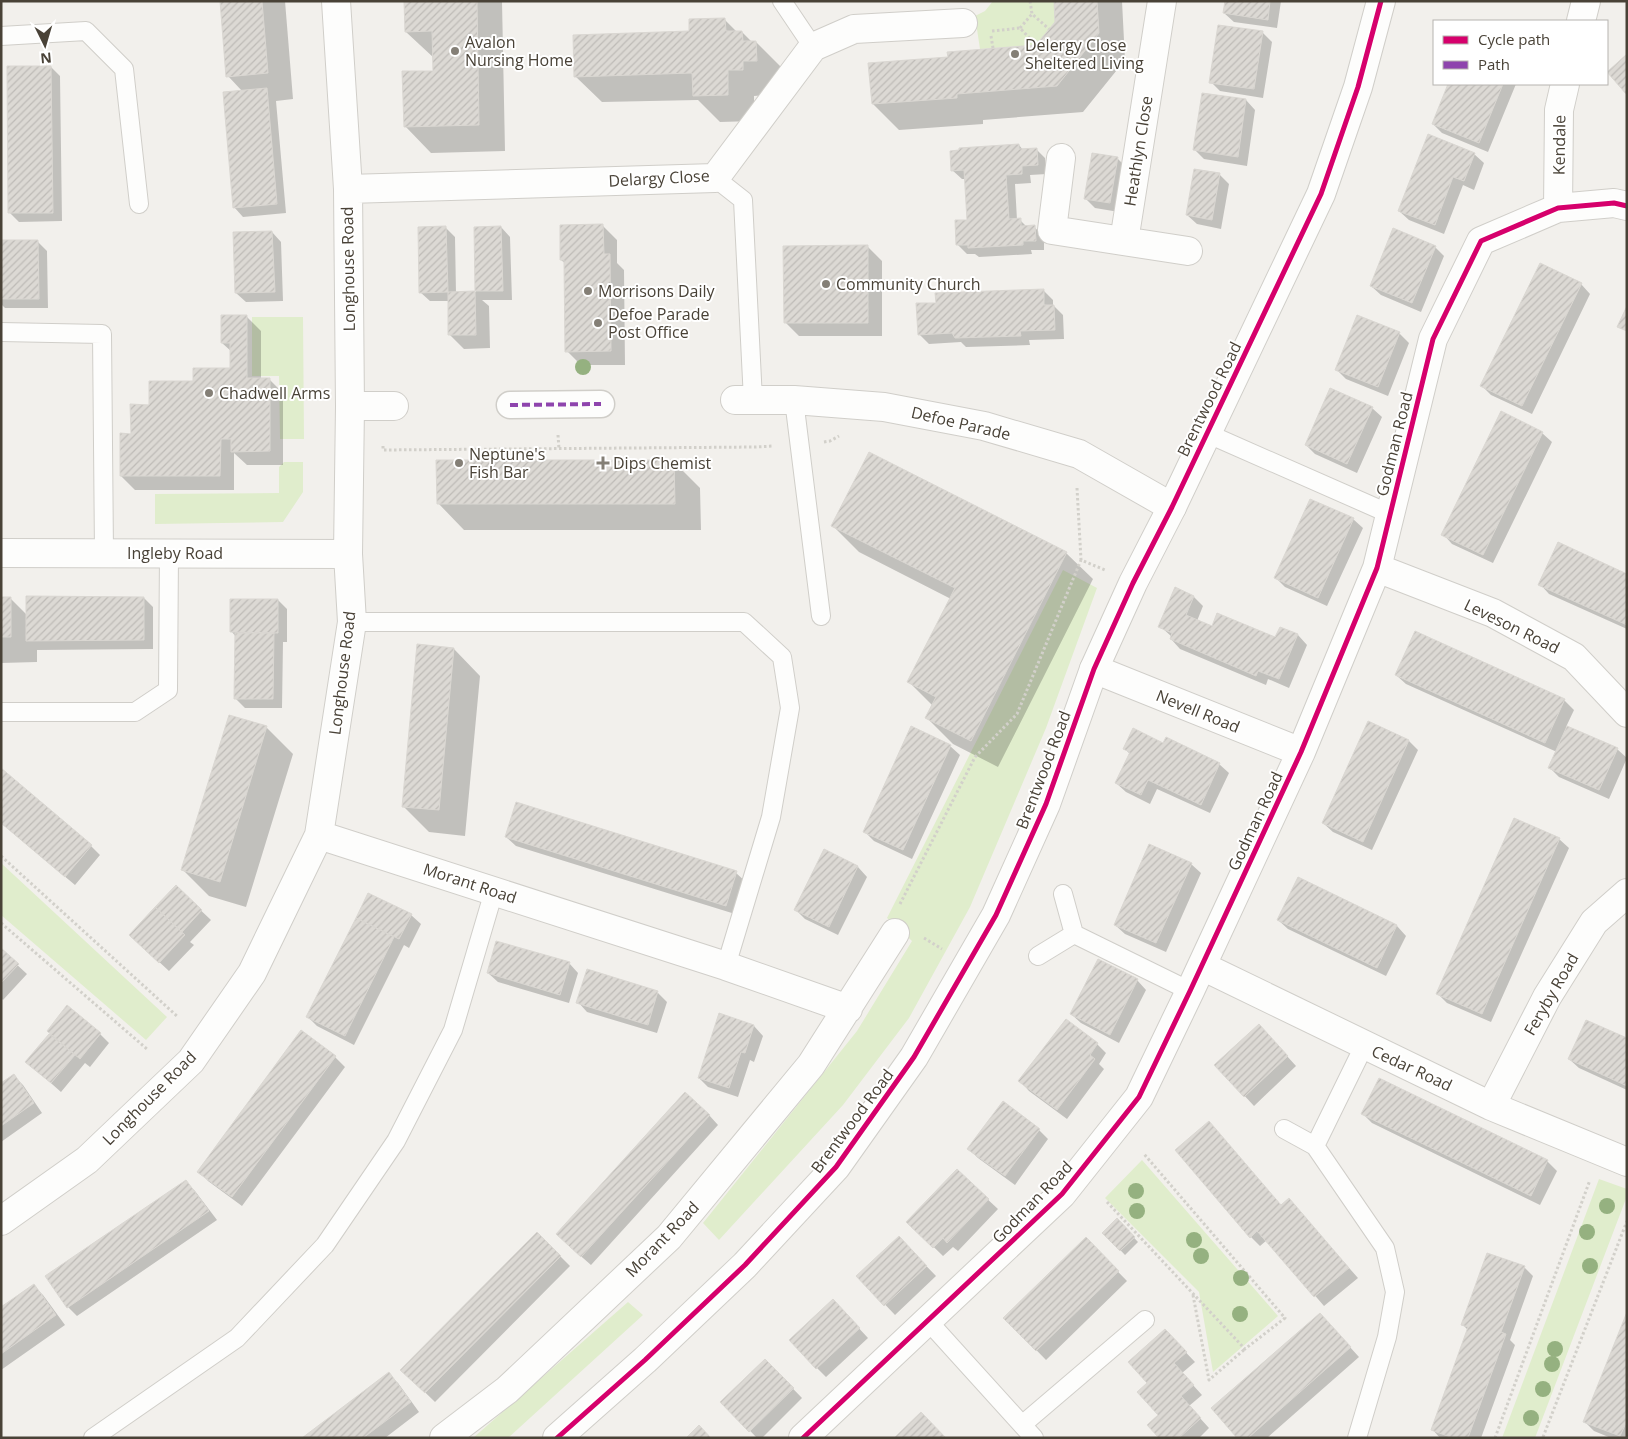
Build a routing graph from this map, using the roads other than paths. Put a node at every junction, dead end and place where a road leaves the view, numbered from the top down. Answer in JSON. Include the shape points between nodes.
{"nodes":[{"id":1,"x":336,"y":1,"type":"edge"},
{"id":2,"x":782,"y":1,"type":"edge"},
{"id":3,"x":1162,"y":1,"type":"edge"},
{"id":4,"x":1381,"y":1,"type":"edge"},
{"id":5,"x":1586,"y":1,"type":"edge"},
{"id":6,"x":1581,"y":20,"type":"edge"},
{"id":7,"x":974,"y":27,"type":"road end"},
{"id":8,"x":1,"y":36,"type":"edge"},
{"id":9,"x":813,"y":47,"type":"junction"},
{"id":10,"x":1565,"y":85,"type":"edge"},
{"id":11,"x":1061,"y":158,"type":"dead end"},
{"id":12,"x":715,"y":178,"type":"junction"},
{"id":13,"x":348,"y":189,"type":"junction"},
{"id":14,"x":140,"y":204,"type":"dead end"},
{"id":15,"x":1627,"y":206,"type":"edge"},
{"id":16,"x":1558,"y":208,"type":"junction"},
{"id":17,"x":1124,"y":241,"type":"junction"},
{"id":18,"x":1188,"y":251,"type":"dead end"},
{"id":19,"x":1,"y":332,"type":"edge"},
{"id":20,"x":744,"y":400,"type":"joint"},
{"id":21,"x":794,"y":400,"type":"junction"},
{"id":22,"x":601,"y":404,"type":"dead end"},
{"id":23,"x":510,"y":405,"type":"dead end"},
{"id":24,"x":350,"y":406,"type":"junction"},
{"id":25,"x":388,"y":406,"type":"road end"},
{"id":26,"x":1206,"y":433,"type":"junction"},
{"id":27,"x":1172,"y":507,"type":"junction"},
{"id":28,"x":1390,"y":514,"type":"junction"},
{"id":29,"x":1,"y":553,"type":"edge"},
{"id":30,"x":104,"y":553,"type":"junction"},
{"id":31,"x":169,"y":553,"type":"junction"},
{"id":32,"x":348,"y":554,"type":"junction"},
{"id":33,"x":1377,"y":568,"type":"junction"},
{"id":34,"x":821,"y":616,"type":"dead end"},
{"id":35,"x":352,"y":622,"type":"junction"},
{"id":36,"x":1094,"y":669,"type":"junction"},
{"id":37,"x":1,"y":712,"type":"edge"},
{"id":38,"x":1627,"y":713,"type":"edge"},
{"id":39,"x":1301,"y":752,"type":"junction"},
{"id":40,"x":319,"y":835,"type":"junction"},
{"id":41,"x":494,"y":891,"type":"junction"},
{"id":42,"x":1627,"y":893,"type":"edge"},
{"id":43,"x":1063,"y":894,"type":"dead end"},
{"id":44,"x":896,"y":921,"type":"road end"},
{"id":45,"x":1074,"y":934,"type":"junction"},
{"id":46,"x":1038,"y":956,"type":"dead end"},
{"id":47,"x":726,"y":966,"type":"junction"},
{"id":48,"x":1202,"y":966,"type":"junction"},
{"id":49,"x":1190,"y":991,"type":"junction"},
{"id":50,"x":848,"y":1009,"type":"junction"},
{"id":51,"x":1364,"y":1046,"type":"junction"},
{"id":52,"x":1491,"y":1106,"type":"junction"},
{"id":53,"x":1284,"y":1129,"type":"dead end"},
{"id":54,"x":1315,"y":1146,"type":"junction"},
{"id":55,"x":1627,"y":1162,"type":"edge"},
{"id":56,"x":1,"y":1221,"type":"edge"},
{"id":57,"x":1145,"y":1320,"type":"dead end"},
{"id":58,"x":928,"y":1321,"type":"junction"},
{"id":59,"x":1028,"y":1431,"type":"edge"},
{"id":60,"x":93,"y":1438,"type":"edge"},
{"id":61,"x":444,"y":1438,"type":"edge"},
{"id":62,"x":557,"y":1438,"type":"edge"},
{"id":63,"x":803,"y":1438,"type":"edge"},
{"id":64,"x":1356,"y":1438,"type":"edge"}],
"edges":[{"from":1,"to":13,"type":"street","name":"Longhouse Road"},
{"from":2,"to":9,"type":"lane"},
{"from":3,"to":17,"type":"street","name":"Heathlyn Close"},
{"from":4,"to":26,"type":"street","name":"Brentwood Road","via":[[1358,87],[1321,194]]},
{"from":5,"to":6,"type":"street"},
{"from":7,"to":9,"type":"street","name":"Delargy Close","via":[[854,29]]},
{"from":8,"to":14,"type":"lane","via":[[86,30],[124,69]]},
{"from":9,"to":12,"type":"street","name":"Delargy Close"},
{"from":10,"to":16,"type":"street","name":"Kendale","via":[[1559,110]]},
{"from":11,"to":17,"type":"street","via":[[1052,230]]},
{"from":12,"to":13,"type":"street","name":"Delargy Close"},
{"from":12,"to":20,"type":"lane","via":[[743,200]]},
{"from":13,"to":24,"type":"street","name":"Longhouse Road"},
{"from":15,"to":16,"type":"street","name":"Godman Road","via":[[1614,203]]},
{"from":16,"to":28,"type":"street","name":"Godman Road","via":[[1481,241],[1433,339]]},
{"from":17,"to":18,"type":"street"},
{"from":19,"to":30,"type":"lane","via":[[102,334]]},
{"from":20,"to":21,"type":"street","name":"Defoe Parade"},
{"from":21,"to":27,"type":"street","name":"Defoe Parade","via":[[884,407],[984,426],[1079,454]]},
{"from":21,"to":34,"type":"lane"},
{"from":22,"to":23,"type":"street"},
{"from":24,"to":25,"type":"street"},
{"from":24,"to":32,"type":"street","name":"Longhouse Road"},
{"from":26,"to":27,"type":"street","name":"Brentwood Road"},
{"from":26,"to":28,"type":"lane"},
{"from":27,"to":36,"type":"street","name":"Brentwood Road"},
{"from":28,"to":33,"type":"street","name":"Godman Road"},
{"from":29,"to":30,"type":"street","name":"Ingleby Road"},
{"from":30,"to":31,"type":"street","name":"Ingleby Road"},
{"from":31,"to":32,"type":"street","name":"Ingleby Road"},
{"from":31,"to":37,"type":"lane","via":[[168,690],[135,712]]},
{"from":32,"to":35,"type":"street","name":"Longhouse Road"},
{"from":33,"to":38,"type":"street","name":"Leveson Road","via":[[1493,613],[1574,657]]},
{"from":33,"to":39,"type":"street","name":"Godman Road"},
{"from":35,"to":40,"type":"street","name":"Longhouse Road"},
{"from":35,"to":47,"type":"lane","via":[[744,622],[782,657],[790,708],[771,818]]},
{"from":36,"to":39,"type":"street","name":"Nevell Road"},
{"from":36,"to":62,"type":"street","name":"Brentwood Road","via":[[1046,804],[996,915],[914,1057],[836,1167],[745,1265]]},
{"from":39,"to":48,"type":"street","name":"Godman Road"},
{"from":40,"to":41,"type":"street","name":"Morant Road"},
{"from":40,"to":56,"type":"street","name":"Longhouse Road","via":[[252,973],[191,1061],[87,1160]]},
{"from":41,"to":47,"type":"street","name":"Morant Road"},
{"from":41,"to":60,"type":"lane","via":[[453,1030],[396,1141],[326,1245],[237,1338]]},
{"from":42,"to":52,"type":"street","name":"Feryby Road","via":[[1594,922],[1547,997]]},
{"from":43,"to":45,"type":"lane"},
{"from":44,"to":50,"type":"street","name":"Morant Road"},
{"from":45,"to":46,"type":"lane"},
{"from":45,"to":49,"type":"lane"},
{"from":47,"to":50,"type":"street","name":"Morant Road"},
{"from":48,"to":49,"type":"street","name":"Godman Road"},
{"from":48,"to":51,"type":"street","name":"Cedar Road"},
{"from":49,"to":58,"type":"street","name":"Godman Road","via":[[1139,1097],[1062,1194]]},
{"from":50,"to":61,"type":"street","name":"Morant Road","via":[[811,1065],[669,1237],[507,1390]]},
{"from":51,"to":52,"type":"street","name":"Cedar Road"},
{"from":51,"to":54,"type":"lane"},
{"from":52,"to":55,"type":"street","name":"Cedar Road"},
{"from":53,"to":54,"type":"lane"},
{"from":54,"to":64,"type":"lane","via":[[1385,1248],[1395,1292],[1387,1337]]},
{"from":57,"to":59,"type":"lane"},
{"from":58,"to":59,"type":"lane"},
{"from":58,"to":63,"type":"street","name":"Godman Road"}]}
